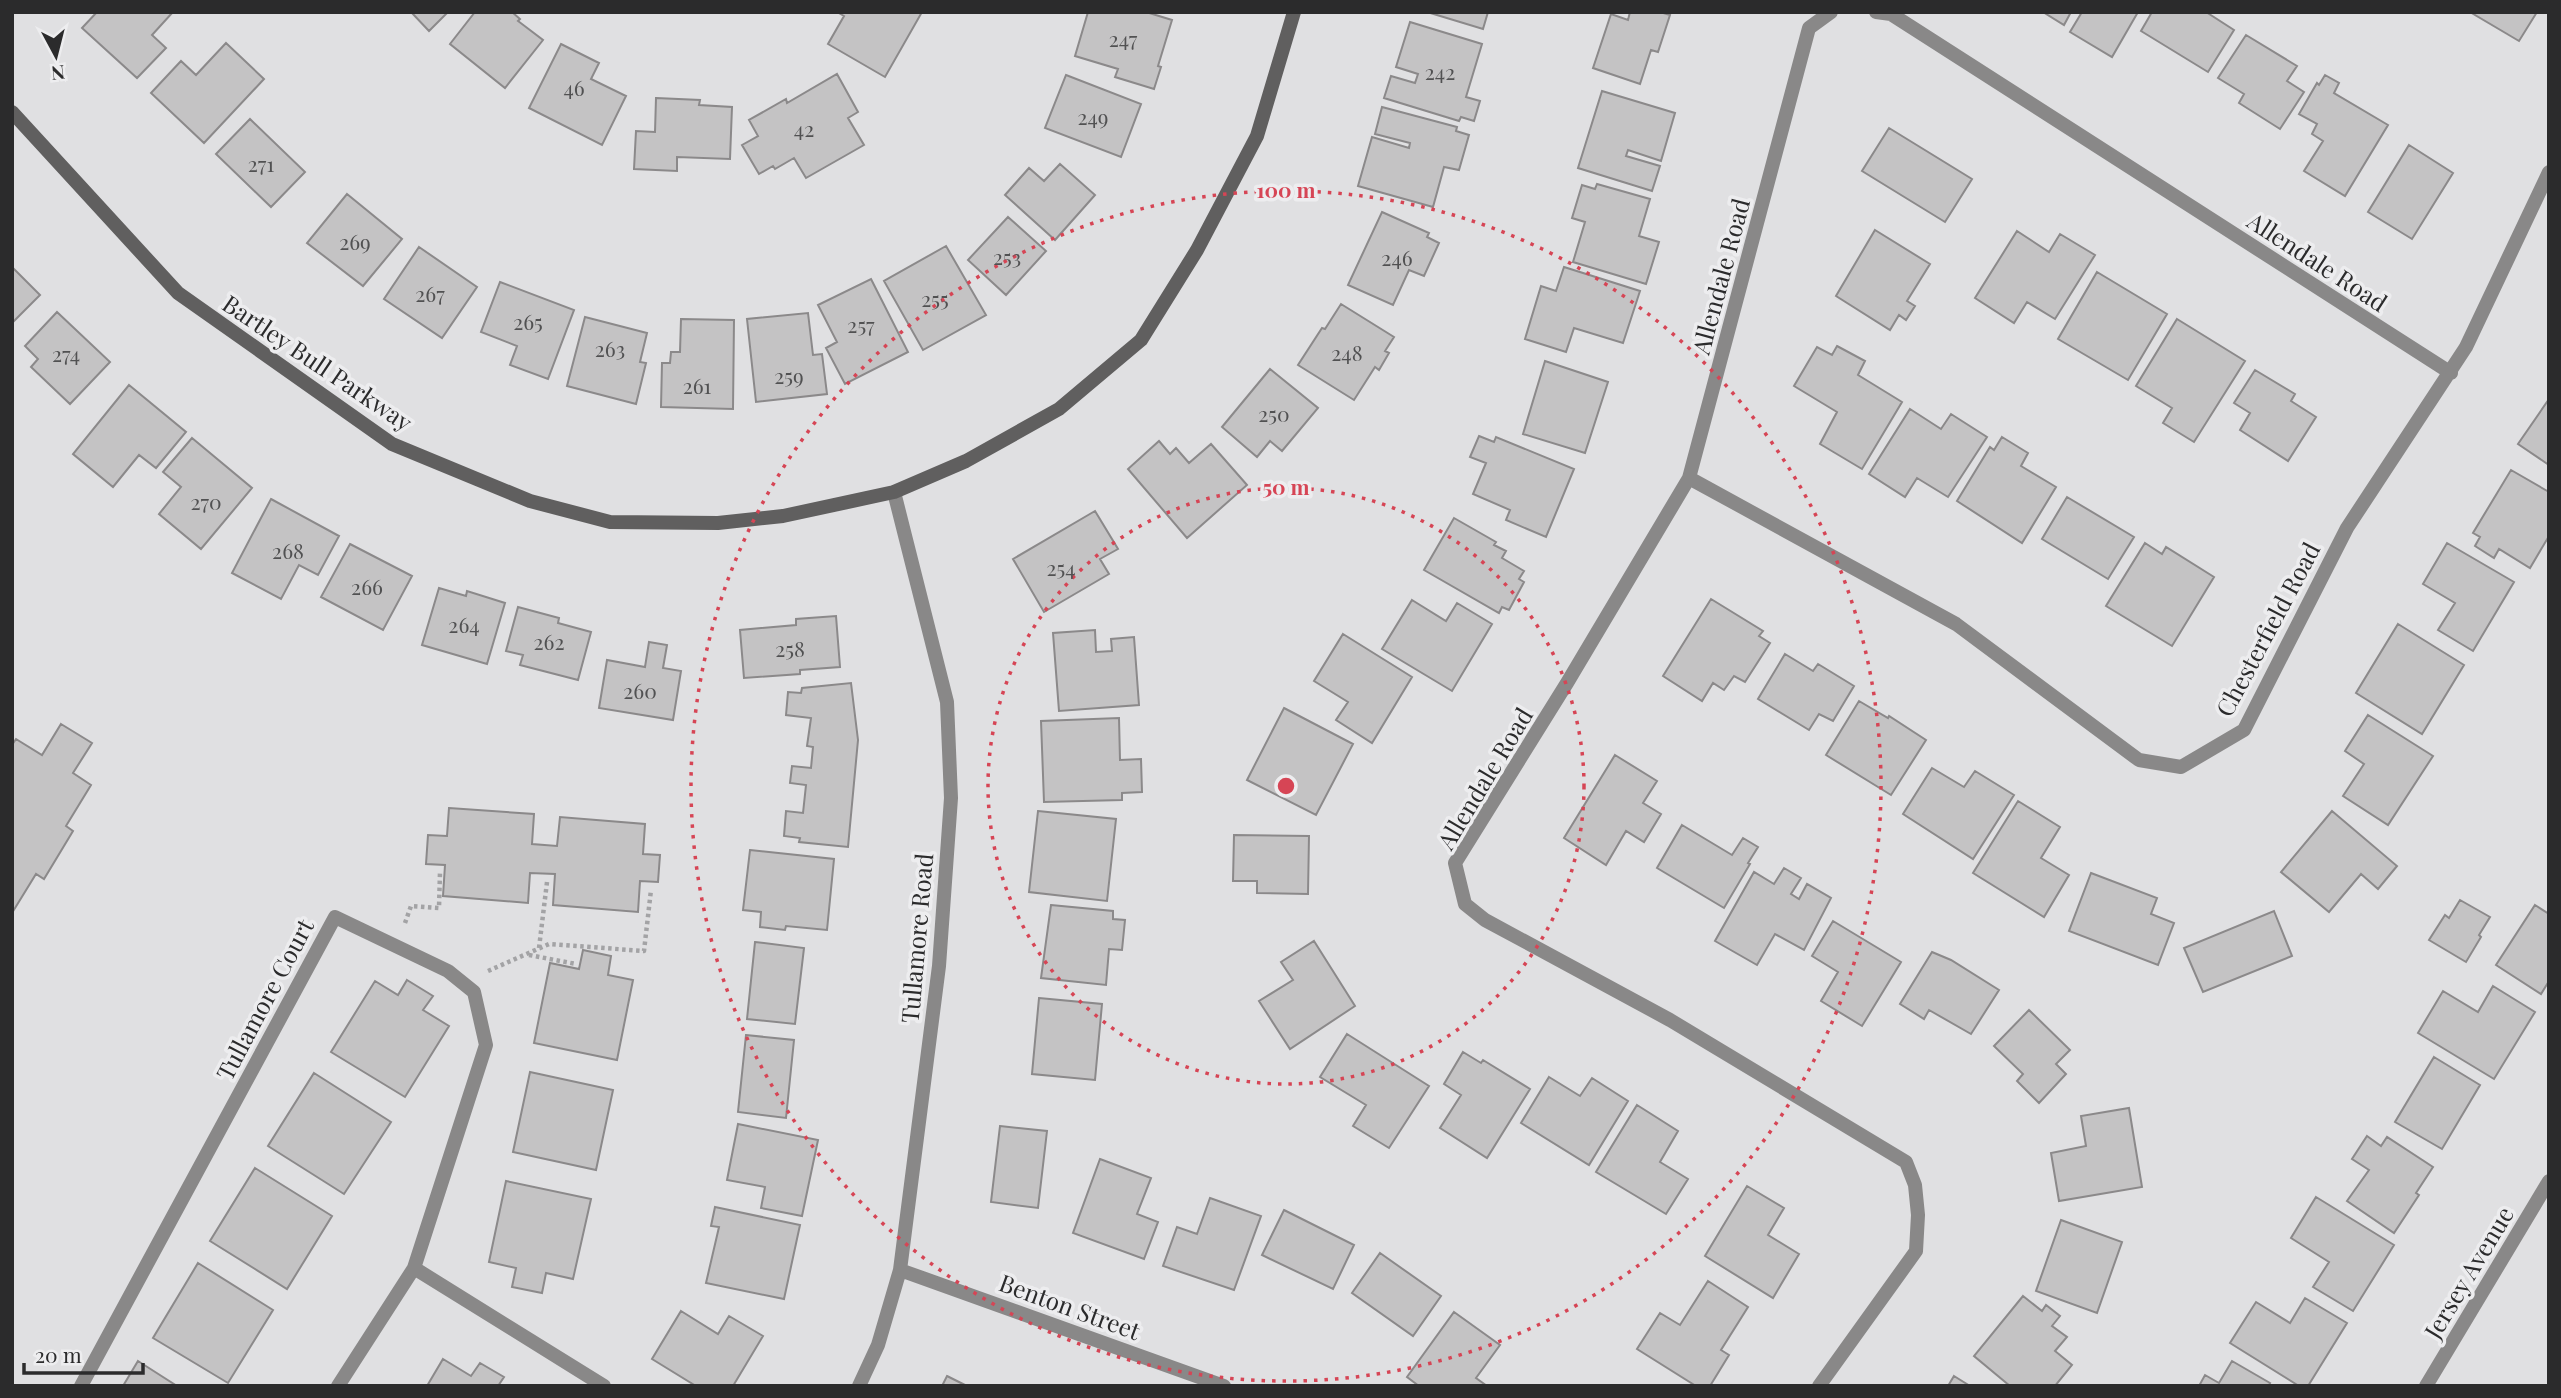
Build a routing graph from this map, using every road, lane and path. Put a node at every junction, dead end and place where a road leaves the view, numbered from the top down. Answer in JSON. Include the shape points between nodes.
{"nodes":[{"id":1,"x":1294,"y":12,"type":"edge"},
{"id":2,"x":1830,"y":12,"type":"edge"},
{"id":3,"x":1876,"y":12,"type":"edge"},
{"id":4,"x":12,"y":112,"type":"edge"},
{"id":5,"x":2549,"y":173,"type":"edge"},
{"id":6,"x":2451,"y":373,"type":"junction"},
{"id":7,"x":1689,"y":478,"type":"junction"},
{"id":8,"x":894,"y":492,"type":"junction"},
{"id":9,"x":440,"y":872,"type":"dead end"},
{"id":10,"x":547,"y":882,"type":"dead end"},
{"id":11,"x":651,"y":890,"type":"dead end"},
{"id":12,"x":397,"y":947,"type":"junction"},
{"id":13,"x":539,"y":949,"type":"junction"},
{"id":14,"x":527,"y":954,"type":"junction"},
{"id":15,"x":576,"y":964,"type":"dead end"},
{"id":16,"x":462,"y":982,"type":"junction"},
{"id":17,"x":2549,"y":1181,"type":"edge"},
{"id":18,"x":414,"y":1268,"type":"junction"},
{"id":19,"x":900,"y":1270,"type":"junction"},
{"id":20,"x":81,"y":1386,"type":"edge"},
{"id":21,"x":338,"y":1386,"type":"edge"},
{"id":22,"x":604,"y":1386,"type":"edge"},
{"id":23,"x":859,"y":1386,"type":"edge"},
{"id":24,"x":1224,"y":1386,"type":"edge"},
{"id":25,"x":1819,"y":1386,"type":"edge"},
{"id":26,"x":2426,"y":1386,"type":"edge"}],
"edges":[{"from":1,"to":8,"type":"street","name":"Bartley Bull Parkway","via":[[1257,135],[1197,250],[1141,340],[1059,408],[966,461]]},
{"from":2,"to":7,"type":"street","name":"Allendale Road","via":[[1809,29]]},
{"from":3,"to":6,"type":"street","name":"Allendale Road","via":[[1891,14]]},
{"from":4,"to":8,"type":"street","name":"Bartley Bull Parkway","via":[[178,293],[391,444],[530,501],[610,522],[718,523],[783,516]]},
{"from":5,"to":6,"type":"street","name":"Chesterfield Road"},
{"from":6,"to":7,"type":"street","name":"Chesterfield Road","via":[[2347,528],[2244,730],[2181,767],[2139,760],[1956,624]]},
{"from":7,"to":25,"type":"street","name":"Allendale Road","via":[[1455,863],[1465,904],[1485,920],[1670,1020],[1906,1162],[1916,1195],[1916,1251]]},
{"from":8,"to":19,"type":"street","name":"Tullamore Road","via":[[947,702],[951,798],[939,967]]},
{"from":9,"to":12,"type":"path","via":[[439,908],[411,906]]},
{"from":10,"to":13,"type":"path"},
{"from":11,"to":13,"type":"path","via":[[644,951],[549,944]]},
{"from":12,"to":16,"type":"street","name":"Tullamore Court"},
{"from":12,"to":20,"type":"street","name":"Tullamore Court","via":[[335,917]]},
{"from":13,"to":14,"type":"path"},
{"from":14,"to":15,"type":"path"},
{"from":14,"to":16,"type":"path"},
{"from":16,"to":18,"type":"street","name":"Tullamore Court","via":[[474,992],[486,1045]]},
{"from":17,"to":26,"type":"street","name":"Jersey Avenue"},
{"from":18,"to":21,"type":"street","name":"Tullamore Court"},
{"from":18,"to":22,"type":"street"},
{"from":19,"to":23,"type":"street","name":"Tullamore Road"},
{"from":19,"to":24,"type":"street","name":"Benton Street"}]}
